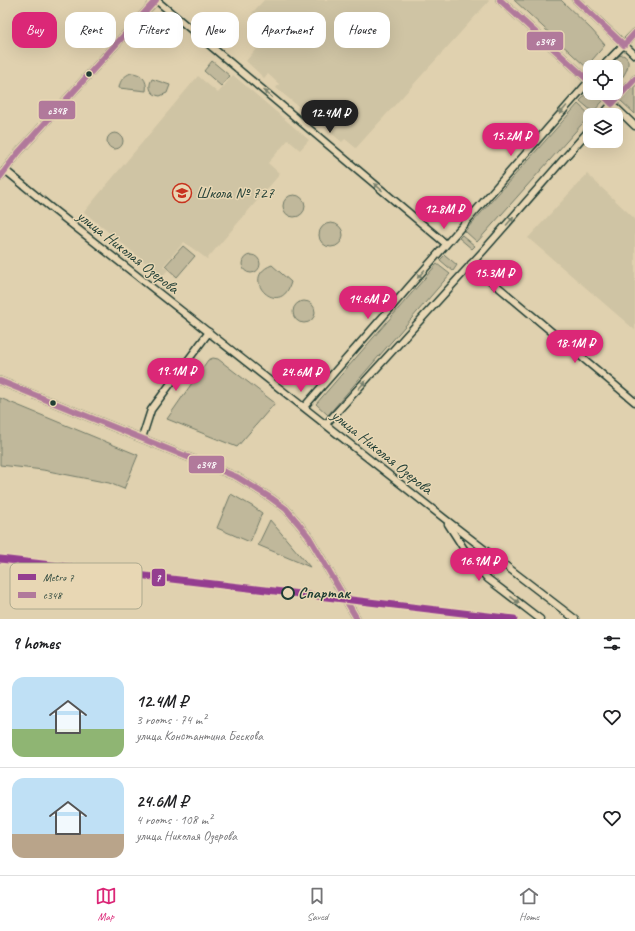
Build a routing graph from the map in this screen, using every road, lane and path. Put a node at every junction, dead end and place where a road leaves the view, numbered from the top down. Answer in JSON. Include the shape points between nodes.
{"nodes":[{"id":1,"x":156,"y":0,"type":"edge"},
{"id":2,"x":500,"y":0,"type":"edge"},
{"id":3,"x":576,"y":0,"type":"edge"},
{"id":4,"x":635,"y":33,"type":"edge"},
{"id":5,"x":624,"y":44,"type":"junction"},
{"id":6,"x":635,"y":55,"type":"edge"},
{"id":7,"x":609,"y":60,"type":"edge"},
{"id":8,"x":583,"y":75,"type":"edge"},
{"id":9,"x":635,"y":79,"type":"edge"},
{"id":10,"x":583,"y":89,"type":"edge"},
{"id":11,"x":608,"y":100,"type":"edge"},
{"id":12,"x":612,"y":104,"type":"junction"},
{"id":13,"x":608,"y":108,"type":"edge"},
{"id":14,"x":635,"y":126,"type":"edge"},
{"id":15,"x":583,"y":137,"type":"edge"},
{"id":16,"x":5,"y":170,"type":"junction"},
{"id":17,"x":0,"y":177,"type":"edge"},
{"id":18,"x":446,"y":244,"type":"junction"},
{"id":19,"x":471,"y":264,"type":"junction"},
{"id":20,"x":209,"y":332,"type":"junction"},
{"id":21,"x":0,"y":381,"type":"edge"},
{"id":22,"x":635,"y":402,"type":"edge"},
{"id":23,"x":304,"y":407,"type":"junction"},
{"id":24,"x":326,"y":424,"type":"junction"},
{"id":25,"x":142,"y":438,"type":"junction"},
{"id":26,"x":445,"y":519,"type":"junction"},
{"id":27,"x":357,"y":619,"type":"edge"},
{"id":28,"x":540,"y":619,"type":"edge"},
{"id":29,"x":575,"y":619,"type":"edge"}],
"edges":[{"from":1,"to":16,"type":"street"},
{"from":18,"to":1,"type":"street","one_way":true},
{"from":2,"to":8,"type":"street"},
{"from":3,"to":5,"type":"street"},
{"from":4,"to":5,"type":"street"},
{"from":5,"to":6,"type":"street"},
{"from":5,"to":7,"type":"street"},
{"from":9,"to":12,"type":"street"},
{"from":10,"to":18,"type":"street","one_way":true},
{"from":11,"to":12,"type":"street"},
{"from":12,"to":13,"type":"street"},
{"from":12,"to":14,"type":"street"},
{"from":19,"to":15,"type":"street","one_way":true},
{"from":16,"to":17,"type":"street"},
{"from":16,"to":20,"type":"street","name":"улица Николая Озерова"},
{"from":18,"to":23,"type":"street","one_way":true},
{"from":19,"to":22,"type":"street"},
{"from":24,"to":19,"type":"street","one_way":true},
{"from":20,"to":23,"type":"street","name":"улица Николая Озерова"},
{"from":20,"to":25,"type":"street","via":[[151,410]]},
{"from":21,"to":25,"type":"street"},
{"from":23,"to":24,"type":"street","name":"улица Николая Озерова"},
{"from":24,"to":26,"type":"street","name":"улица Николая Озерова"},
{"from":25,"to":27,"type":"street","via":[[237,477],[286,509],[309,537]]},
{"from":26,"to":28,"type":"street","one_way":true,"via":[[471,560],[488,579]]},
{"from":26,"to":29,"type":"street","name":"улица Николая Озерова"}]}
